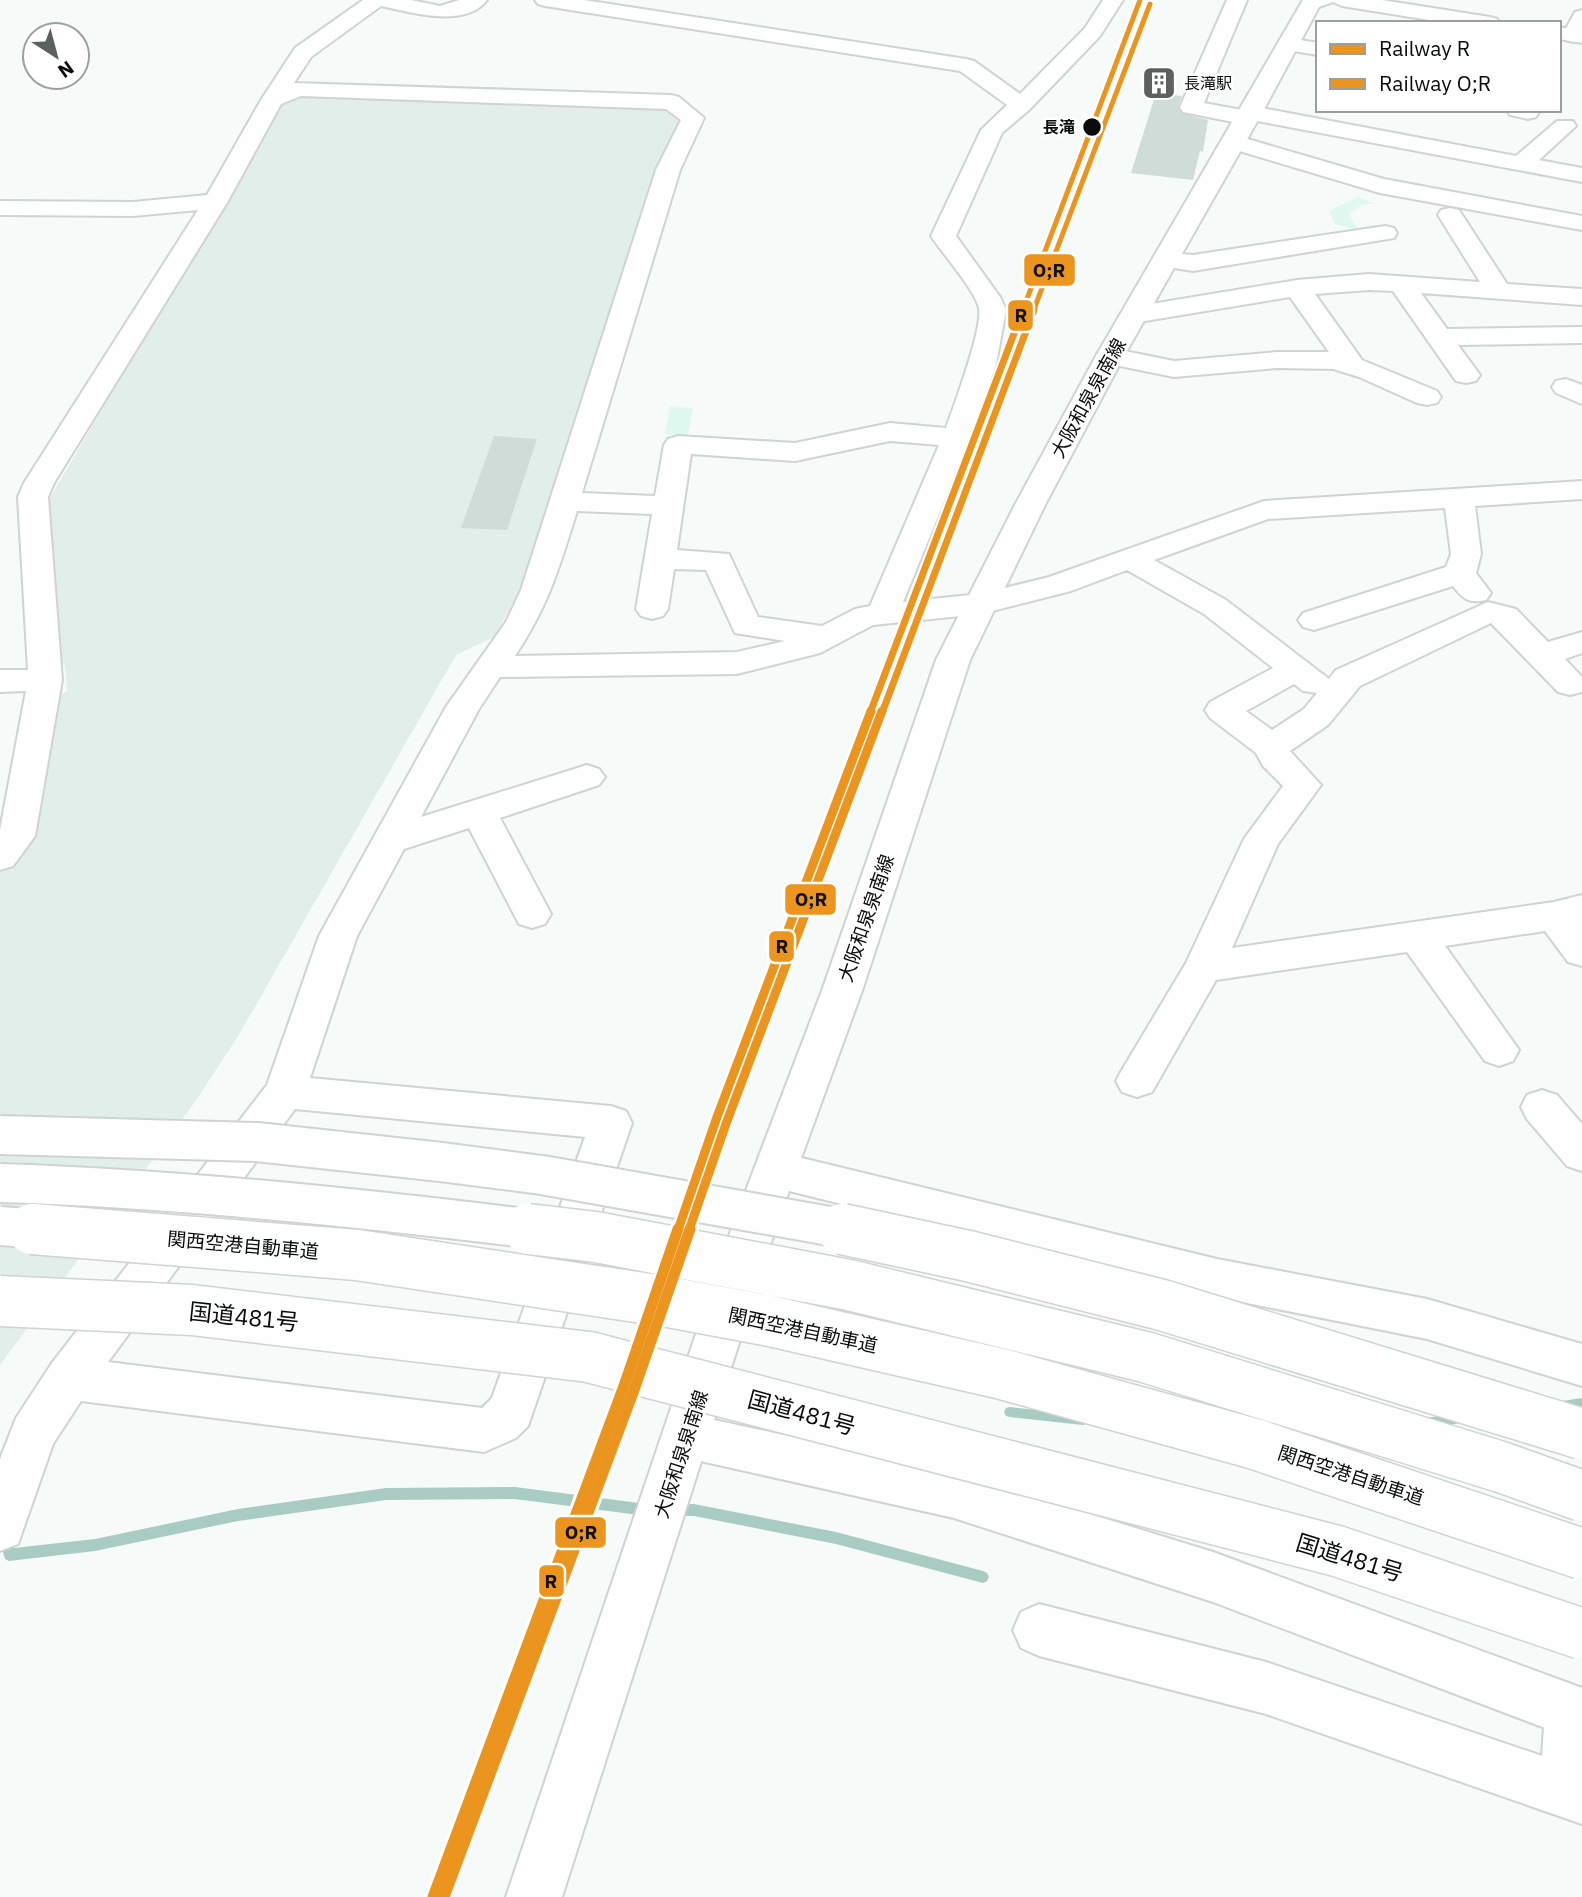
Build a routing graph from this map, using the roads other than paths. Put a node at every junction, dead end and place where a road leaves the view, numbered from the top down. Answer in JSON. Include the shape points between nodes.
{"nodes":[{"id":1,"x":378,"y":0,"type":"edge"},
{"id":2,"x":477,"y":0,"type":"edge"},
{"id":3,"x":545,"y":0,"type":"edge"},
{"id":4,"x":1113,"y":0,"type":"edge"},
{"id":5,"x":1237,"y":0,"type":"edge"},
{"id":6,"x":1324,"y":0,"type":"edge"},
{"id":7,"x":1342,"y":0,"type":"edge"},
{"id":8,"x":1582,"y":16,"type":"edge"},
{"id":9,"x":1477,"y":21,"type":"edge"},
{"id":10,"x":1571,"y":35,"type":"edge"},
{"id":11,"x":1303,"y":46,"type":"edge"},
{"id":12,"x":272,"y":100,"type":"junction"},
{"id":13,"x":1021,"y":105,"type":"junction"},
{"id":14,"x":1191,"y":107,"type":"junction"},
{"id":15,"x":1565,"y":125,"type":"dead end"},
{"id":16,"x":1240,"y":132,"type":"junction"},
{"id":17,"x":1521,"y":163,"type":"junction"},
{"id":18,"x":1582,"y":174,"type":"edge"},
{"id":19,"x":216,"y":201,"type":"junction"},
{"id":20,"x":0,"y":208,"type":"edge"},
{"id":21,"x":1370,"y":208,"type":"dead end"},
{"id":22,"x":1450,"y":215,"type":"dead end"},
{"id":23,"x":1582,"y":223,"type":"edge"},
{"id":24,"x":1385,"y":233,"type":"junction"},
{"id":25,"x":1266,"y":251,"type":"junction"},
{"id":26,"x":1165,"y":260,"type":"junction"},
{"id":27,"x":1405,"y":284,"type":"junction"},
{"id":28,"x":1300,"y":288,"type":"junction"},
{"id":29,"x":1499,"y":291,"type":"junction"},
{"id":30,"x":1582,"y":297,"type":"edge"},
{"id":31,"x":1133,"y":315,"type":"junction"},
{"id":32,"x":1582,"y":335,"type":"edge"},
{"id":33,"x":1437,"y":337,"type":"junction"},
{"id":34,"x":1110,"y":356,"type":"junction"},
{"id":35,"x":1352,"y":365,"type":"junction"},
{"id":36,"x":1466,"y":375,"type":"dead end"},
{"id":37,"x":1427,"y":397,"type":"dead end"},
{"id":38,"x":956,"y":438,"type":"junction"},
{"id":39,"x":1582,"y":490,"type":"edge"},
{"id":40,"x":1459,"y":499,"type":"junction"},
{"id":41,"x":565,"y":501,"type":"junction"},
{"id":42,"x":668,"y":506,"type":"junction"},
{"id":43,"x":660,"y":559,"type":"junction"},
{"id":44,"x":1129,"y":559,"type":"junction"},
{"id":45,"x":1460,"y":573,"type":"junction"},
{"id":46,"x":980,"y":604,"type":"junction"},
{"id":47,"x":652,"y":609,"type":"dead end"},
{"id":48,"x":1488,"y":612,"type":"junction"},
{"id":49,"x":882,"y":614,"type":"junction"},
{"id":50,"x":1314,"y":620,"type":"dead end"},
{"id":51,"x":827,"y":636,"type":"junction"},
{"id":52,"x":1582,"y":642,"type":"edge"},
{"id":53,"x":1543,"y":655,"type":"junction"},
{"id":54,"x":491,"y":667,"type":"junction"},
{"id":55,"x":1296,"y":669,"type":"junction"},
{"id":56,"x":45,"y":680,"type":"junction"},
{"id":57,"x":0,"y":681,"type":"edge"},
{"id":58,"x":1570,"y":684,"type":"dead end"},
{"id":59,"x":1333,"y":697,"type":"junction"},
{"id":60,"x":1271,"y":747,"type":"junction"},
{"id":61,"x":587,"y":777,"type":"dead end"},
{"id":62,"x":478,"y":811,"type":"junction"},
{"id":63,"x":393,"y":839,"type":"junction"},
{"id":64,"x":0,"y":858,"type":"edge"},
{"id":65,"x":1568,"y":913,"type":"edge"},
{"id":66,"x":532,"y":914,"type":"dead end"},
{"id":67,"x":1417,"y":937,"type":"junction"},
{"id":68,"x":1582,"y":952,"type":"edge"},
{"id":69,"x":1204,"y":967,"type":"junction"},
{"id":70,"x":1499,"y":1050,"type":"dead end"},
{"id":71,"x":1137,"y":1081,"type":"dead end"},
{"id":72,"x":285,"y":1092,"type":"junction"},
{"id":73,"x":1542,"y":1107,"type":"dead end"},
{"id":74,"x":0,"y":1135,"type":"edge"},
{"id":75,"x":1582,"y":1154,"type":"edge"},
{"id":76,"x":777,"y":1170,"type":"junction"},
{"id":77,"x":0,"y":1183,"type":"edge"},
{"id":78,"x":0,"y":1226,"type":"edge"},
{"id":79,"x":0,"y":1301,"type":"edge"},
{"id":80,"x":1582,"y":1364,"type":"edge"},
{"id":81,"x":69,"y":1377,"type":"junction"},
{"id":82,"x":1582,"y":1434,"type":"edge"},
{"id":83,"x":687,"y":1436,"type":"junction"},
{"id":84,"x":1582,"y":1496,"type":"edge"},
{"id":85,"x":0,"y":1527,"type":"edge"},
{"id":86,"x":1582,"y":1554,"type":"edge"},
{"id":87,"x":1039,"y":1630,"type":"dead end"},
{"id":88,"x":1582,"y":1634,"type":"edge"},
{"id":89,"x":1577,"y":1714,"type":"edge"},
{"id":90,"x":1582,"y":1780,"type":"edge"},
{"id":91,"x":1582,"y":1797,"type":"edge"},
{"id":92,"x":534,"y":1897,"type":"edge"}],
"edges":[{"from":1,"to":2,"type":"main road","via":[[451,12]]},
{"from":1,"to":12,"type":"main road","via":[[303,53]]},
{"from":3,"to":13,"type":"main road","via":[[966,65]]},
{"from":4,"to":13,"type":"main road","via":[[1093,32]]},
{"from":5,"to":14,"type":"main road"},
{"from":6,"to":11,"type":"main road","name":"大阪和泉泉南線","via":[[1311,4]]},
{"from":7,"to":9,"type":"main road"},
{"from":8,"to":10,"type":"main road"},
{"from":11,"to":16,"type":"main road","name":"大阪和泉泉南線"},
{"from":12,"to":19,"type":"main road"},
{"from":12,"to":41,"type":"main road","via":[[298,89],[671,102],[693,118],[668,170]]},
{"from":13,"to":38,"type":"main road","via":[[992,130],[943,236],[993,310],[982,364]]},
{"from":14,"to":16,"type":"main road"},
{"from":14,"to":16,"type":"main road"},
{"from":15,"to":17,"type":"main road"},
{"from":16,"to":17,"type":"main road","via":[[1386,128]]},
{"from":16,"to":23,"type":"main road","via":[[1380,186]]},
{"from":16,"to":26,"type":"main road","name":"大阪和泉泉南線"},
{"from":17,"to":18,"type":"main road"},
{"from":19,"to":20,"type":"main road","via":[[134,209]]},
{"from":19,"to":56,"type":"main road","via":[[33,497]]},
{"from":21,"to":24,"type":"main road"},
{"from":22,"to":29,"type":"main road"},
{"from":24,"to":25,"type":"main road"},
{"from":24,"to":27,"type":"main road","via":[[1405,267]]},
{"from":25,"to":26,"type":"main road","via":[[1193,263]]},
{"from":25,"to":28,"type":"main road"},
{"from":26,"to":31,"type":"main road","name":"大阪和泉泉南線"},
{"from":27,"to":28,"type":"main road"},
{"from":27,"to":29,"type":"main road"},
{"from":27,"to":33,"type":"main road"},
{"from":28,"to":31,"type":"main road"},
{"from":28,"to":35,"type":"main road"},
{"from":29,"to":30,"type":"main road"},
{"from":31,"to":34,"type":"main road","name":"大阪和泉泉南線"},
{"from":32,"to":33,"type":"main road"},
{"from":33,"to":36,"type":"main road"},
{"from":34,"to":35,"type":"main road","via":[[1181,369],[1308,359]]},
{"from":34,"to":46,"type":"main road","name":"大阪和泉泉南線"},
{"from":35,"to":37,"type":"main road"},
{"from":38,"to":42,"type":"main road","via":[[890,432],[795,452],[678,445]]},
{"from":38,"to":49,"type":"main road"},
{"from":39,"to":40,"type":"main road"},
{"from":40,"to":44,"type":"main road","via":[[1264,510]]},
{"from":40,"to":45,"type":"main road","via":[[1466,554]]},
{"from":41,"to":42,"type":"main road"},
{"from":41,"to":54,"type":"main road","via":[[537,590]]},
{"from":42,"to":43,"type":"main road"},
{"from":43,"to":47,"type":"main road"},
{"from":43,"to":51,"type":"main road","via":[[718,561],[746,626]]},
{"from":44,"to":46,"type":"main road","via":[[1060,584]]},
{"from":44,"to":55,"type":"main road","via":[[1215,607]]},
{"from":45,"to":48,"type":"main road"},
{"from":45,"to":50,"type":"main road"},
{"from":46,"to":49,"type":"main road"},
{"from":46,"to":76,"type":"main road","name":"大阪和泉泉南線","via":[[953,660]]},
{"from":48,"to":53,"type":"main road","via":[[1505,616]]},
{"from":48,"to":59,"type":"main road","via":[[1348,678]]},
{"from":49,"to":51,"type":"main road","via":[[866,616]]},
{"from":51,"to":54,"type":"main road","via":[[808,646],[737,663]]},
{"from":52,"to":53,"type":"main road"},
{"from":53,"to":58,"type":"main road"},
{"from":54,"to":63,"type":"main road","via":[[463,707]]},
{"from":55,"to":59,"type":"main road"},
{"from":55,"to":60,"type":"main road","via":[[1222,709]]},
{"from":56,"to":57,"type":"main road"},
{"from":56,"to":64,"type":"main road","via":[[17,836]]},
{"from":59,"to":60,"type":"main road","via":[[1317,717]]},
{"from":60,"to":69,"type":"main road","via":[[1275,758],[1303,785],[1262,839]]},
{"from":61,"to":62,"type":"main road"},
{"from":62,"to":63,"type":"main road"},
{"from":62,"to":66,"type":"main road"},
{"from":63,"to":72,"type":"main road","via":[[338,936]]},
{"from":65,"to":67,"type":"main road"},
{"from":65,"to":68,"type":"main road"},
{"from":67,"to":69,"type":"main road"},
{"from":67,"to":70,"type":"main road"},
{"from":69,"to":71,"type":"main road"},
{"from":72,"to":81,"type":"main road"},
{"from":72,"to":81,"type":"main road","via":[[611,1123],[511,1411],[484,1430]]},
{"from":73,"to":75,"type":"main road"},
{"from":74,"to":82,"type":"main road","bridge":true,"via":[[257,1142],[441,1161],[856,1231],[1162,1305]]},
{"from":76,"to":80,"type":"main road","via":[[1217,1278],[1427,1319]]},
{"from":76,"to":83,"type":"main road","name":"大阪和泉泉南線","via":[[754,1227]]},
{"from":77,"to":84,"type":"main road","bridge":true,"via":[[261,1198],[419,1215],[596,1237],[849,1285],[1145,1357]]},
{"from":78,"to":86,"type":"main road","name":"関西空港自動車道","bridge":true,"via":[[357,1255],[770,1321],[1002,1374],[1255,1444]]},
{"from":79,"to":88,"type":"main road","name":"国道481号","bridge":true,"via":[[192,1310],[589,1357],[1337,1551]]},
{"from":81,"to":85,"type":"main road","via":[[33,1434]]},
{"from":83,"to":89,"type":"main road","via":[[980,1503],[1213,1577]]},
{"from":83,"to":92,"type":"main road","name":"大阪和泉泉南線"},
{"from":87,"to":91,"type":"main road","via":[[1266,1688]]},
{"from":89,"to":90,"type":"main road","via":[[1568,1754]]}]}
